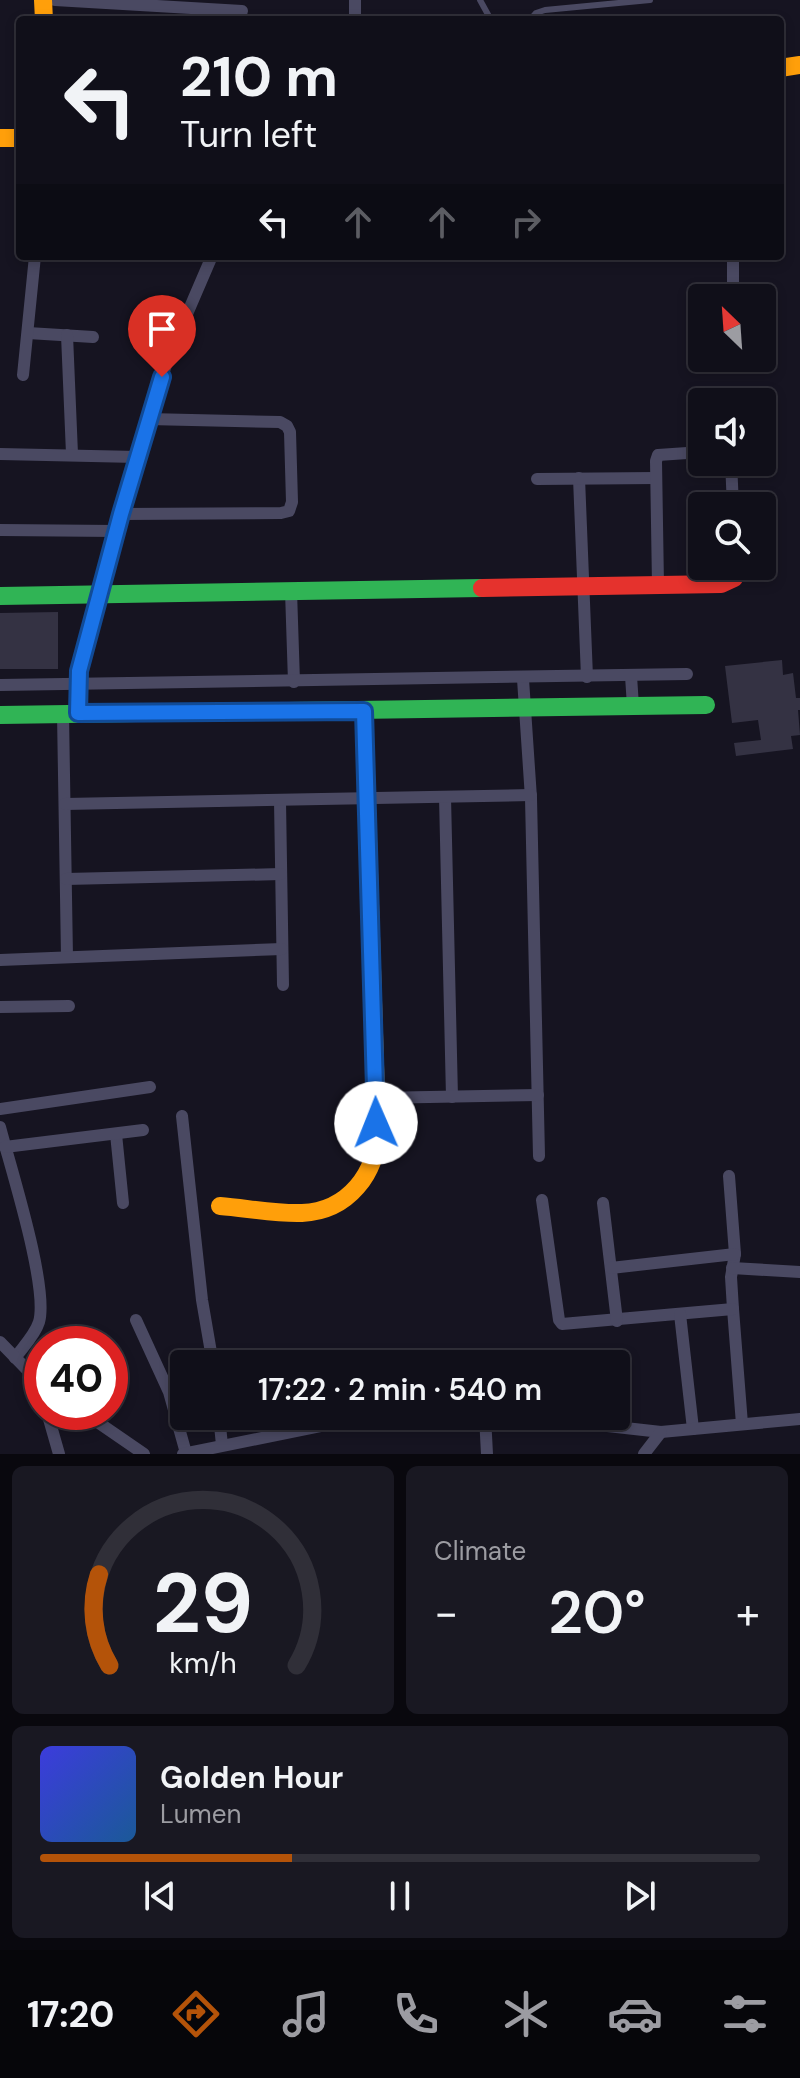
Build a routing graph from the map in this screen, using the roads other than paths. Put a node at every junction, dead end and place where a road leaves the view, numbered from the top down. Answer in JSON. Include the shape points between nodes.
{"nodes":[{"id":1,"x":55,"y":0,"type":"edge"},
{"id":2,"x":650,"y":0,"type":"edge"},
{"id":3,"x":242,"y":11,"type":"dead end"},
{"id":4,"x":533,"y":16,"type":"edge"},
{"id":5,"x":35,"y":260,"type":"edge"},
{"id":6,"x":210,"y":260,"type":"edge"},
{"id":7,"x":733,"y":260,"type":"edge"},
{"id":8,"x":733,"y":284,"type":"dead end"},
{"id":9,"x":28,"y":333,"type":"junction"},
{"id":10,"x":67,"y":335,"type":"junction"},
{"id":11,"x":93,"y":337,"type":"dead end"},
{"id":12,"x":23,"y":375,"type":"dead end"},
{"id":13,"x":148,"y":419,"type":"junction"},
{"id":14,"x":688,"y":453,"type":"edge"},
{"id":15,"x":0,"y":454,"type":"edge"},
{"id":16,"x":72,"y":454,"type":"junction"},
{"id":17,"x":137,"y":457,"type":"junction"},
{"id":18,"x":579,"y":478,"type":"junction"},
{"id":19,"x":656,"y":478,"type":"junction"},
{"id":20,"x":537,"y":479,"type":"dead end"},
{"id":21,"x":121,"y":514,"type":"junction"},
{"id":22,"x":0,"y":530,"type":"edge"},
{"id":23,"x":117,"y":531,"type":"junction"},
{"id":24,"x":732,"y":580,"type":"edge"},
{"id":25,"x":658,"y":585,"type":"junction"},
{"id":26,"x":583,"y":586,"type":"junction"},
{"id":27,"x":291,"y":591,"type":"junction"},
{"id":28,"x":100,"y":594,"type":"junction"},
{"id":29,"x":0,"y":596,"type":"edge"},
{"id":30,"x":687,"y":674,"type":"dead end"},
{"id":31,"x":631,"y":676,"type":"junction"},
{"id":32,"x":587,"y":677,"type":"junction"},
{"id":33,"x":523,"y":679,"type":"junction"},
{"id":34,"x":294,"y":682,"type":"junction"},
{"id":35,"x":0,"y":685,"type":"edge"},
{"id":36,"x":79,"y":685,"type":"junction"},
{"id":37,"x":706,"y":705,"type":"dead end"},
{"id":38,"x":633,"y":706,"type":"junction"},
{"id":39,"x":526,"y":708,"type":"junction"},
{"id":40,"x":364,"y":711,"type":"junction"},
{"id":41,"x":71,"y":713,"type":"junction"},
{"id":42,"x":0,"y":715,"type":"edge"},
{"id":43,"x":531,"y":795,"type":"junction"},
{"id":44,"x":445,"y":797,"type":"junction"},
{"id":45,"x":367,"y":799,"type":"junction"},
{"id":46,"x":280,"y":801,"type":"junction"},
{"id":47,"x":65,"y":804,"type":"junction"},
{"id":48,"x":281,"y":874,"type":"junction"},
{"id":49,"x":66,"y":879,"type":"junction"},
{"id":50,"x":282,"y":949,"type":"junction"},
{"id":51,"x":67,"y":957,"type":"junction"},
{"id":52,"x":0,"y":960,"type":"edge"},
{"id":53,"x":283,"y":985,"type":"dead end"},
{"id":54,"x":69,"y":1006,"type":"dead end"},
{"id":55,"x":0,"y":1007,"type":"edge"},
{"id":56,"x":150,"y":1087,"type":"dead end"},
{"id":57,"x":538,"y":1095,"type":"junction"},
{"id":58,"x":452,"y":1097,"type":"junction"},
{"id":59,"x":375,"y":1098,"type":"junction"},
{"id":60,"x":0,"y":1109,"type":"edge"},
{"id":61,"x":182,"y":1116,"type":"dead end"},
{"id":62,"x":0,"y":1127,"type":"edge"},
{"id":63,"x":143,"y":1130,"type":"dead end"},
{"id":64,"x":116,"y":1134,"type":"junction"},
{"id":65,"x":5,"y":1147,"type":"junction"},
{"id":66,"x":539,"y":1156,"type":"dead end"},
{"id":67,"x":729,"y":1176,"type":"dead end"},
{"id":68,"x":542,"y":1200,"type":"dead end"},
{"id":69,"x":123,"y":1203,"type":"dead end"},
{"id":70,"x":603,"y":1203,"type":"dead end"},
{"id":71,"x":220,"y":1206,"type":"dead end"},
{"id":72,"x":735,"y":1254,"type":"junction"},
{"id":73,"x":611,"y":1268,"type":"junction"},
{"id":74,"x":732,"y":1268,"type":"junction"},
{"id":75,"x":800,"y":1272,"type":"edge"},
{"id":76,"x":733,"y":1309,"type":"junction"},
{"id":77,"x":680,"y":1314,"type":"junction"},
{"id":78,"x":136,"y":1320,"type":"dead end"},
{"id":79,"x":617,"y":1321,"type":"junction"},
{"id":80,"x":0,"y":1342,"type":"edge"},
{"id":81,"x":211,"y":1350,"type":"edge"},
{"id":82,"x":15,"y":1358,"type":"junction"},
{"id":83,"x":24,"y":1368,"type":"edge"},
{"id":84,"x":800,"y":1419,"type":"edge"},
{"id":85,"x":742,"y":1424,"type":"junction"},
{"id":86,"x":630,"y":1429,"type":"edge"},
{"id":87,"x":693,"y":1429,"type":"junction"},
{"id":88,"x":52,"y":1430,"type":"edge"},
{"id":89,"x":109,"y":1430,"type":"edge"},
{"id":90,"x":220,"y":1430,"type":"edge"},
{"id":91,"x":299,"y":1430,"type":"edge"},
{"id":92,"x":486,"y":1430,"type":"edge"},
{"id":93,"x":661,"y":1432,"type":"junction"},
{"id":94,"x":222,"y":1445,"type":"junction"},
{"id":95,"x":59,"y":1454,"type":"edge"},
{"id":96,"x":144,"y":1454,"type":"edge"},
{"id":97,"x":184,"y":1454,"type":"edge"},
{"id":98,"x":487,"y":1454,"type":"edge"},
{"id":99,"x":644,"y":1454,"type":"edge"}],
"edges":[{"from":1,"to":3,"type":"street"},
{"from":2,"to":4,"type":"lane","via":[[545,10]]},
{"from":5,"to":9,"type":"street"},
{"from":6,"to":13,"type":"street"},
{"from":7,"to":8,"type":"street"},
{"from":9,"to":10,"type":"street"},
{"from":9,"to":12,"type":"street"},
{"from":10,"to":11,"type":"street"},
{"from":10,"to":16,"type":"street"},
{"from":13,"to":17,"type":"street"},
{"from":13,"to":21,"type":"street","via":[[287,426],[292,502],[289,511],[281,513]]},
{"from":14,"to":19,"type":"street","via":[[658,455]]},
{"from":15,"to":16,"type":"street"},
{"from":16,"to":17,"type":"street"},
{"from":17,"to":21,"type":"street"},
{"from":18,"to":19,"type":"street"},
{"from":18,"to":20,"type":"street"},
{"from":18,"to":26,"type":"street"},
{"from":19,"to":25,"type":"street"},
{"from":21,"to":23,"type":"street"},
{"from":22,"to":23,"type":"street"},
{"from":23,"to":28,"type":"street"},
{"from":24,"to":25,"type":"main road"},
{"from":25,"to":26,"type":"main road"},
{"from":26,"to":27,"type":"main road"},
{"from":26,"to":32,"type":"street"},
{"from":27,"to":28,"type":"main road"},
{"from":27,"to":34,"type":"street"},
{"from":28,"to":29,"type":"main road"},
{"from":28,"to":36,"type":"street"},
{"from":30,"to":31,"type":"street"},
{"from":31,"to":32,"type":"street"},
{"from":31,"to":38,"type":"street"},
{"from":32,"to":33,"type":"street"},
{"from":33,"to":34,"type":"street"},
{"from":33,"to":39,"type":"street"},
{"from":34,"to":36,"type":"street"},
{"from":35,"to":36,"type":"street"},
{"from":36,"to":41,"type":"street"},
{"from":37,"to":38,"type":"main road"},
{"from":38,"to":39,"type":"main road"},
{"from":39,"to":40,"type":"main road"},
{"from":39,"to":43,"type":"street"},
{"from":40,"to":41,"type":"main road"},
{"from":40,"to":45,"type":"main road"},
{"from":41,"to":42,"type":"main road"},
{"from":41,"to":47,"type":"street"},
{"from":43,"to":44,"type":"street"},
{"from":43,"to":57,"type":"street"},
{"from":44,"to":45,"type":"street"},
{"from":44,"to":58,"type":"street"},
{"from":45,"to":46,"type":"street"},
{"from":45,"to":59,"type":"main road"},
{"from":46,"to":47,"type":"street"},
{"from":46,"to":48,"type":"street"},
{"from":47,"to":49,"type":"street"},
{"from":48,"to":49,"type":"street"},
{"from":48,"to":50,"type":"street"},
{"from":49,"to":51,"type":"street"},
{"from":50,"to":51,"type":"street"},
{"from":50,"to":53,"type":"street"},
{"from":51,"to":52,"type":"street"},
{"from":54,"to":55,"type":"street"},
{"from":56,"to":60,"type":"street"},
{"from":57,"to":58,"type":"street"},
{"from":57,"to":66,"type":"street"},
{"from":58,"to":59,"type":"street"},
{"from":59,"to":71,"type":"main road","via":[[375,1159],[357,1190],[302,1213]]},
{"from":61,"to":81,"type":"street"},
{"from":62,"to":65,"type":"street"},
{"from":63,"to":64,"type":"street"},
{"from":64,"to":65,"type":"street"},
{"from":64,"to":69,"type":"street"},
{"from":65,"to":82,"type":"street","via":[[41,1302],[33,1334]]},
{"from":67,"to":72,"type":"street"},
{"from":68,"to":79,"type":"street","via":[[559,1320],[570,1325]]},
{"from":70,"to":73,"type":"street"},
{"from":72,"to":73,"type":"street"},
{"from":72,"to":74,"type":"street"},
{"from":73,"to":79,"type":"street"},
{"from":74,"to":75,"type":"street"},
{"from":74,"to":76,"type":"street"},
{"from":76,"to":77,"type":"street"},
{"from":76,"to":85,"type":"street"},
{"from":77,"to":79,"type":"street"},
{"from":77,"to":87,"type":"street"},
{"from":78,"to":97,"type":"street","via":[[169,1392]]},
{"from":80,"to":82,"type":"street"},
{"from":82,"to":83,"type":"street"},
{"from":84,"to":85,"type":"street"},
{"from":85,"to":87,"type":"street"},
{"from":86,"to":93,"type":"street"},
{"from":87,"to":93,"type":"street"},
{"from":88,"to":95,"type":"street"},
{"from":89,"to":96,"type":"street"},
{"from":90,"to":94,"type":"street"},
{"from":91,"to":94,"type":"street"},
{"from":92,"to":98,"type":"street"},
{"from":93,"to":99,"type":"street"},
{"from":94,"to":97,"type":"street"}]}
